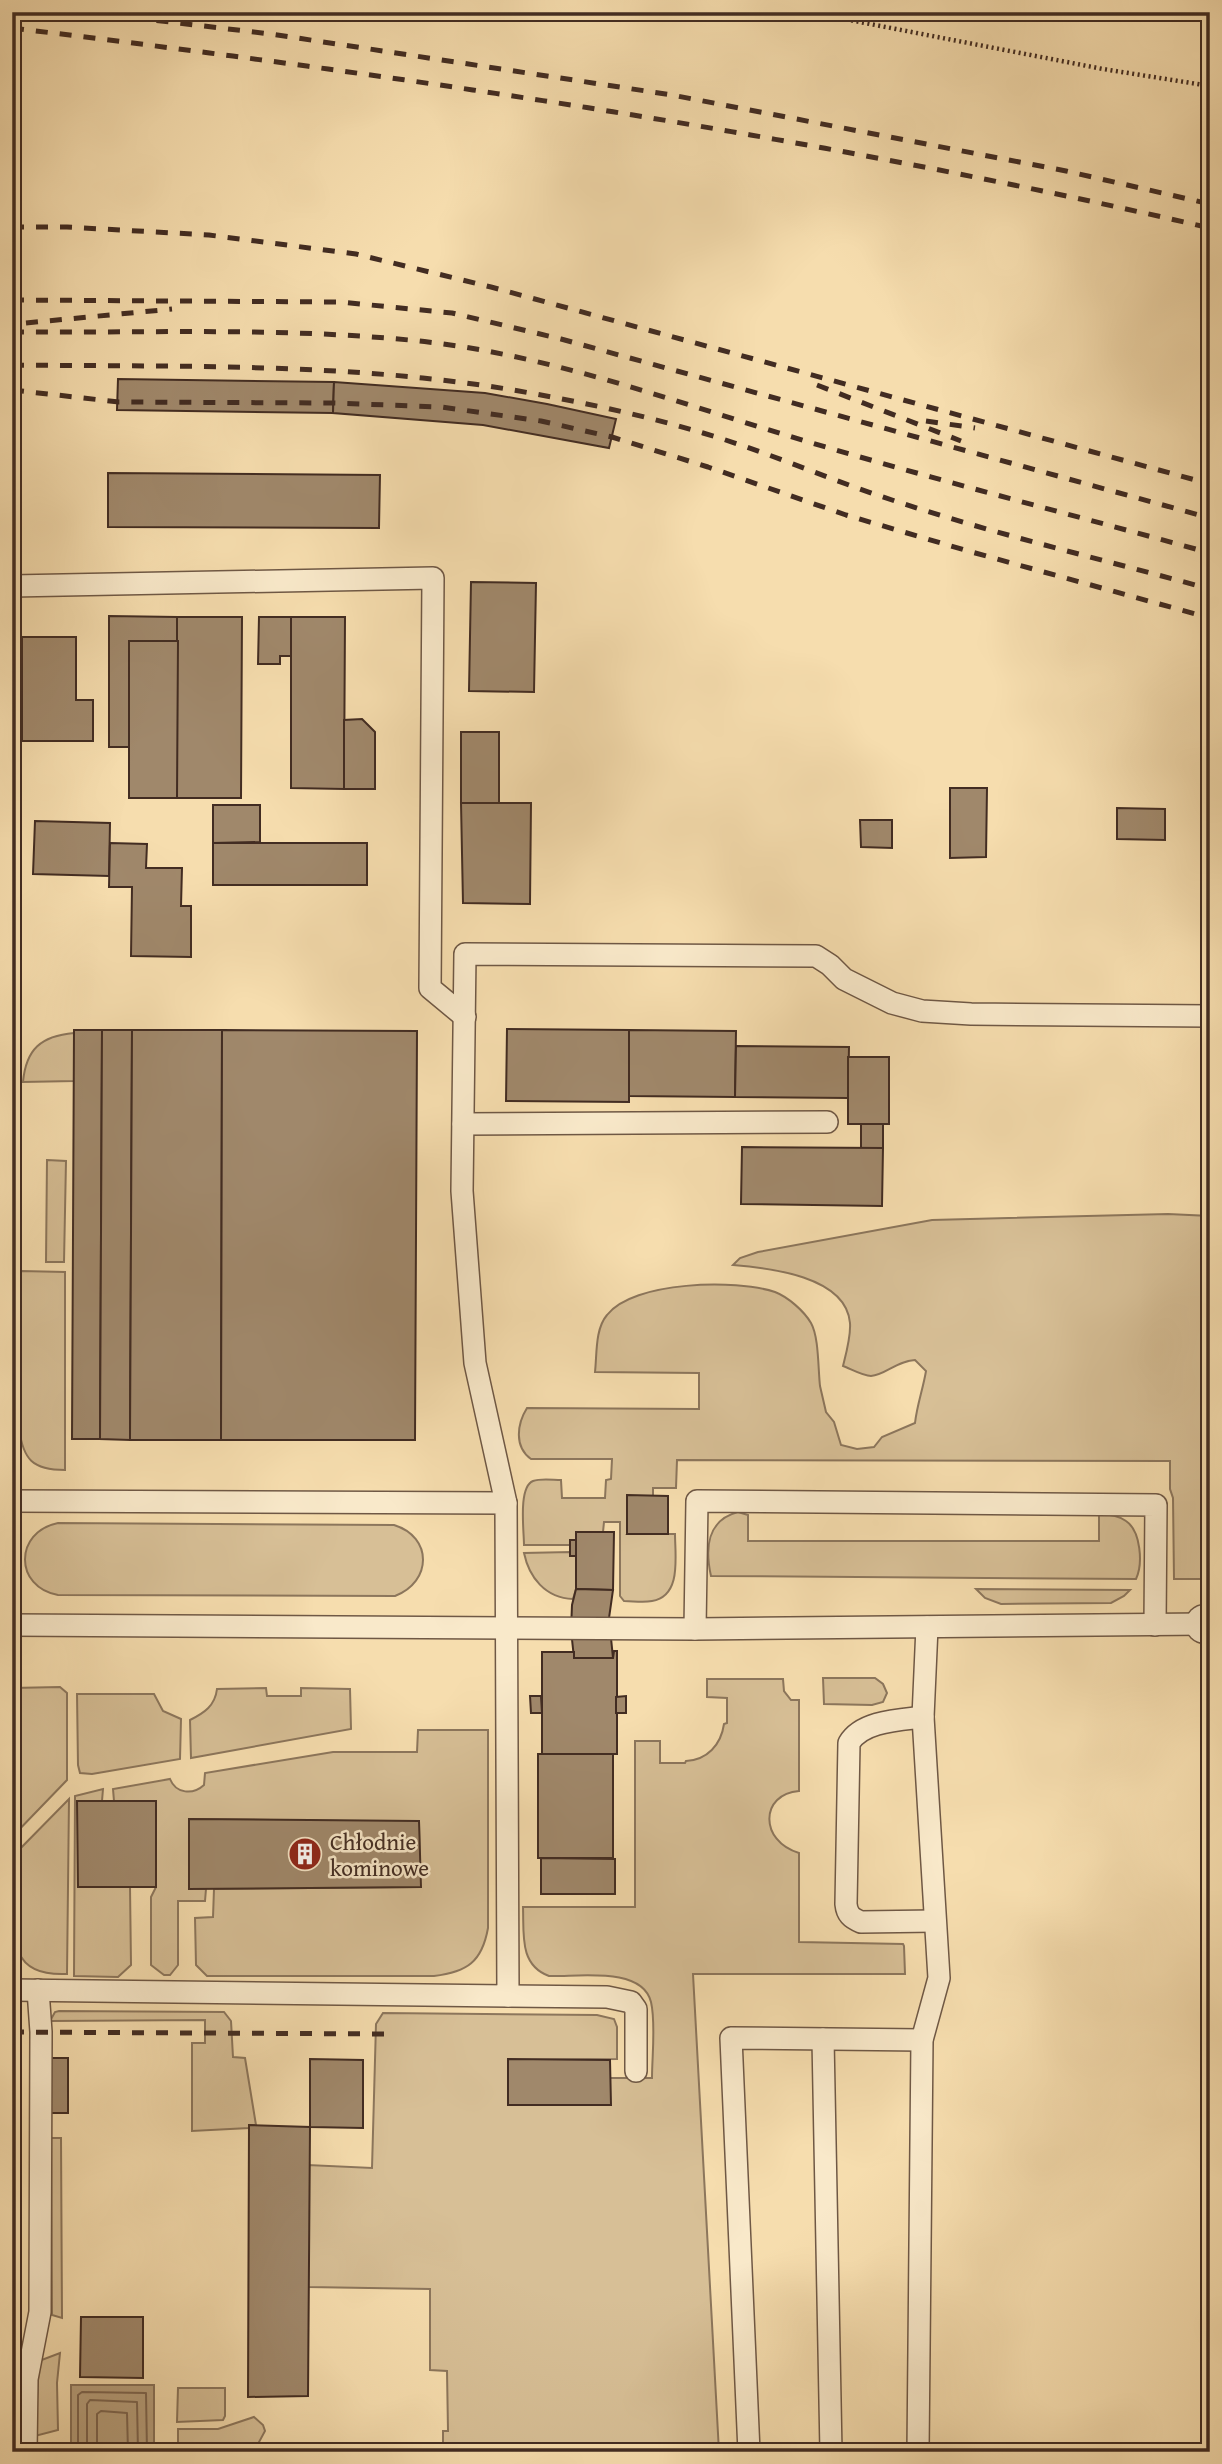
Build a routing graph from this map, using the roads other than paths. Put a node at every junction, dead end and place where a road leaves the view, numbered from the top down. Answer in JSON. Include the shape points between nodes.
{"nodes":[{"id":1,"x":12,"y":586,"type":"edge"},
{"id":2,"x":1210,"y":1016,"type":"edge"},
{"id":3,"x":465,"y":1017,"type":"junction"},
{"id":4,"x":827,"y":1122,"type":"dead end"},
{"id":5,"x":463,"y":1124,"type":"junction"},
{"id":6,"x":12,"y":1501,"type":"edge"},
{"id":7,"x":506,"y":1503,"type":"junction"},
{"id":8,"x":1208,"y":1624,"type":"edge"},
{"id":9,"x":12,"y":1625,"type":"edge"},
{"id":10,"x":1155,"y":1625,"type":"junction"},
{"id":11,"x":505,"y":1627,"type":"junction"},
{"id":12,"x":927,"y":1627,"type":"junction"},
{"id":13,"x":695,"y":1629,"type":"junction"},
{"id":14,"x":923,"y":1717,"type":"junction"},
{"id":15,"x":936,"y":1921,"type":"junction"},
{"id":16,"x":12,"y":1990,"type":"edge"},
{"id":17,"x":38,"y":1990,"type":"junction"},
{"id":18,"x":508,"y":1996,"type":"junction"},
{"id":19,"x":823,"y":2039,"type":"junction"},
{"id":20,"x":922,"y":2040,"type":"junction"},
{"id":21,"x":636,"y":2071,"type":"dead end"},
{"id":22,"x":26,"y":2452,"type":"edge"},
{"id":23,"x":749,"y":2452,"type":"edge"},
{"id":24,"x":831,"y":2452,"type":"edge"},
{"id":25,"x":918,"y":2452,"type":"edge"}],
"edges":[{"from":1,"to":3,"type":"lane","via":[[433,578],[430,988]]},
{"from":2,"to":3,"type":"lane","via":[[922,1011],[892,1003],[844,979],[816,956],[466,954]]},
{"from":3,"to":5,"type":"lane"},
{"from":4,"to":5,"type":"lane"},
{"from":5,"to":7,"type":"lane","via":[[462,1191],[475,1363]]},
{"from":6,"to":7,"type":"lane"},
{"from":7,"to":11,"type":"lane"},
{"from":8,"to":10,"type":"lane"},
{"from":9,"to":11,"type":"lane"},
{"from":10,"to":12,"type":"lane"},
{"from":10,"to":13,"type":"lane","via":[[1156,1505],[697,1501]]},
{"from":11,"to":13,"type":"lane"},
{"from":11,"to":18,"type":"lane"},
{"from":12,"to":13,"type":"lane"},
{"from":12,"to":14,"type":"lane"},
{"from":14,"to":15,"type":"lane"},
{"from":14,"to":15,"type":"lane","via":[[863,1728],[849,1743],[845,1904],[846,1911],[860,1922]]},
{"from":15,"to":20,"type":"lane","via":[[939,1978]]},
{"from":16,"to":17,"type":"lane"},
{"from":17,"to":18,"type":"lane"},
{"from":17,"to":22,"type":"lane","via":[[40,2312],[27,2379]]},
{"from":18,"to":21,"type":"lane","via":[[607,1997],[631,2002],[636,2010]]},
{"from":19,"to":20,"type":"lane"},
{"from":19,"to":23,"type":"lane","via":[[731,2038]]},
{"from":19,"to":24,"type":"lane"},
{"from":20,"to":25,"type":"lane"}]}
